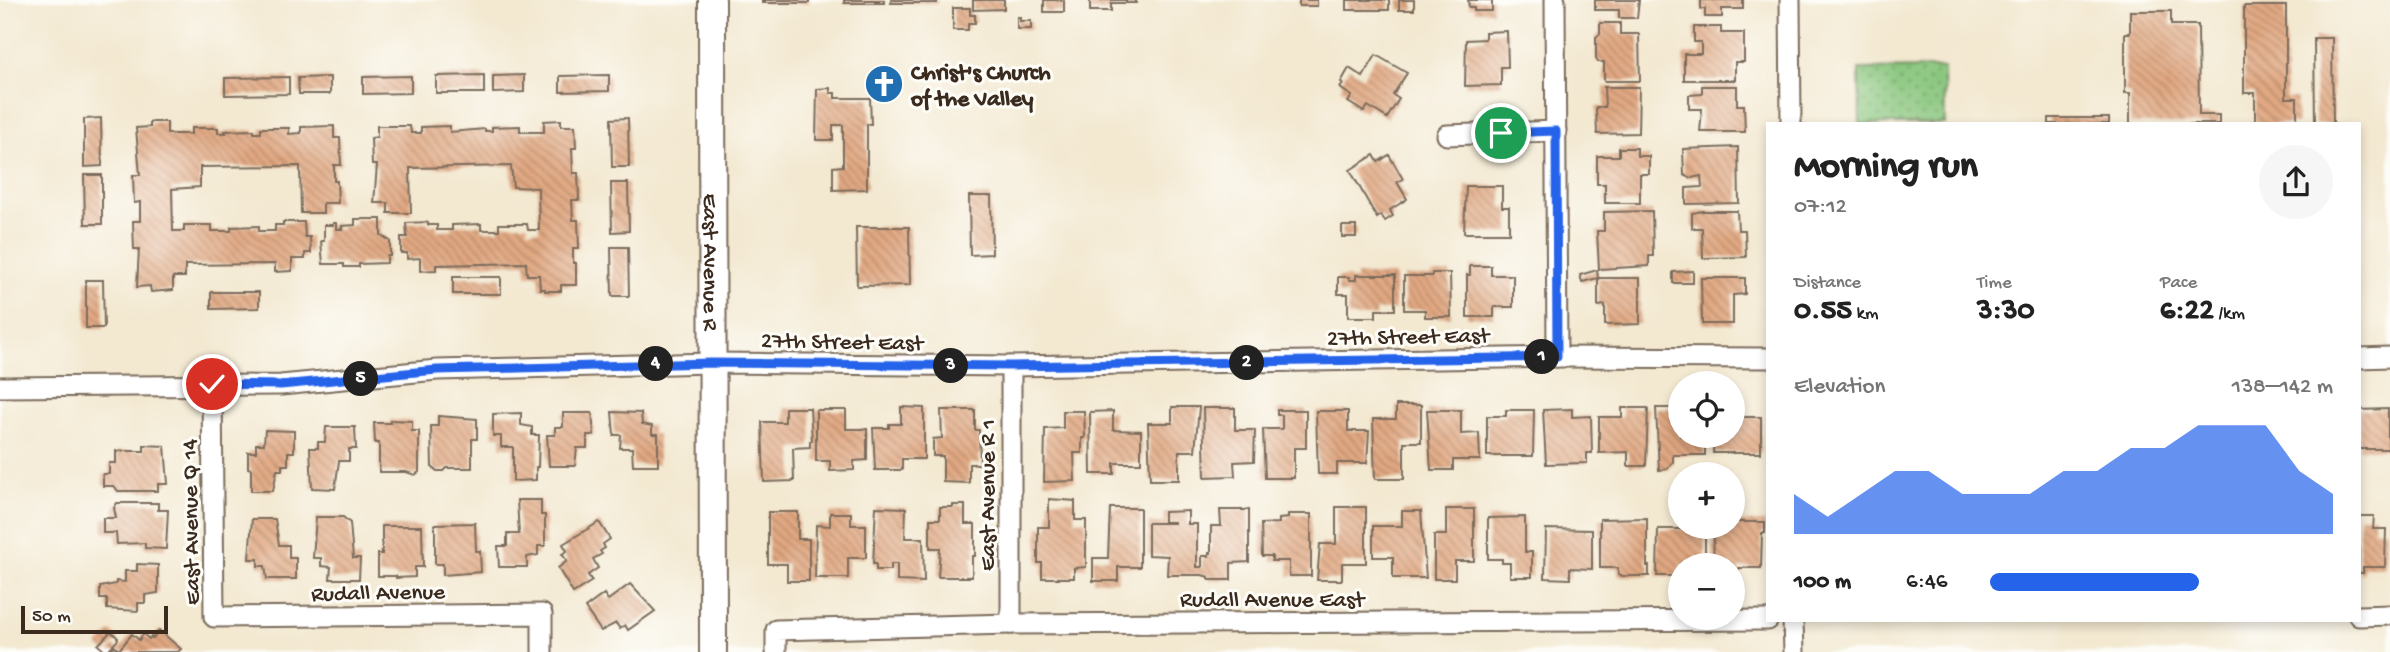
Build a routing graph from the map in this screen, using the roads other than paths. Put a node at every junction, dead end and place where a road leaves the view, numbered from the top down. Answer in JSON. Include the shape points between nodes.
{"nodes":[{"id":1,"x":712,"y":0,"type":"edge"},
{"id":2,"x":1555,"y":0,"type":"edge"},
{"id":3,"x":1790,"y":0,"type":"edge"},
{"id":4,"x":1791,"y":122,"type":"edge"},
{"id":5,"x":1556,"y":131,"type":"junction"},
{"id":6,"x":1447,"y":135,"type":"dead end"},
{"id":7,"x":1557,"y":357,"type":"junction"},
{"id":8,"x":2390,"y":357,"type":"edge"},
{"id":9,"x":1766,"y":358,"type":"edge"},
{"id":10,"x":2361,"y":358,"type":"edge"},
{"id":11,"x":711,"y":363,"type":"junction"},
{"id":12,"x":1011,"y":366,"type":"junction"},
{"id":13,"x":212,"y":384,"type":"junction"},
{"id":14,"x":0,"y":387,"type":"edge"},
{"id":15,"x":2361,"y":615,"type":"edge"},
{"id":16,"x":2390,"y":615,"type":"edge"},
{"id":17,"x":214,"y":617,"type":"joint"},
{"id":18,"x":1766,"y":620,"type":"edge"},
{"id":19,"x":1793,"y":622,"type":"edge"},
{"id":20,"x":1011,"y":624,"type":"junction"},
{"id":21,"x":542,"y":652,"type":"edge"},
{"id":22,"x":713,"y":652,"type":"edge"},
{"id":23,"x":776,"y":652,"type":"edge"},
{"id":24,"x":1794,"y":652,"type":"edge"}],
"edges":[{"from":1,"to":11,"type":"main road","name":"East Avenue R"},
{"from":2,"to":5,"type":"street"},
{"from":3,"to":4,"type":"street"},
{"from":5,"to":6,"type":"street"},
{"from":5,"to":7,"type":"street"},
{"from":7,"to":9,"type":"street","name":"27th Street East"},
{"from":7,"to":12,"type":"street","name":"27th Street East"},
{"from":8,"to":10,"type":"street"},
{"from":11,"to":12,"type":"street","name":"27th Street East"},
{"from":11,"to":13,"type":"street","name":"27th Street East","via":[[437,370],[281,385]]},
{"from":11,"to":22,"type":"main road","name":"East Avenue R"},
{"from":12,"to":20,"type":"street","name":"East Avenue R 1"},
{"from":13,"to":14,"type":"street","name":"27th Street East"},
{"from":13,"to":17,"type":"street","name":"East Avenue Q 14"},
{"from":15,"to":16,"type":"street"},
{"from":17,"to":21,"type":"street","name":"Rudall Avenue","via":[[542,614]]},
{"from":18,"to":20,"type":"street","name":"Rudall Avenue East"},
{"from":19,"to":24,"type":"street"},
{"from":20,"to":23,"type":"street","name":"Rudall Avenue East","via":[[776,630]]}]}
